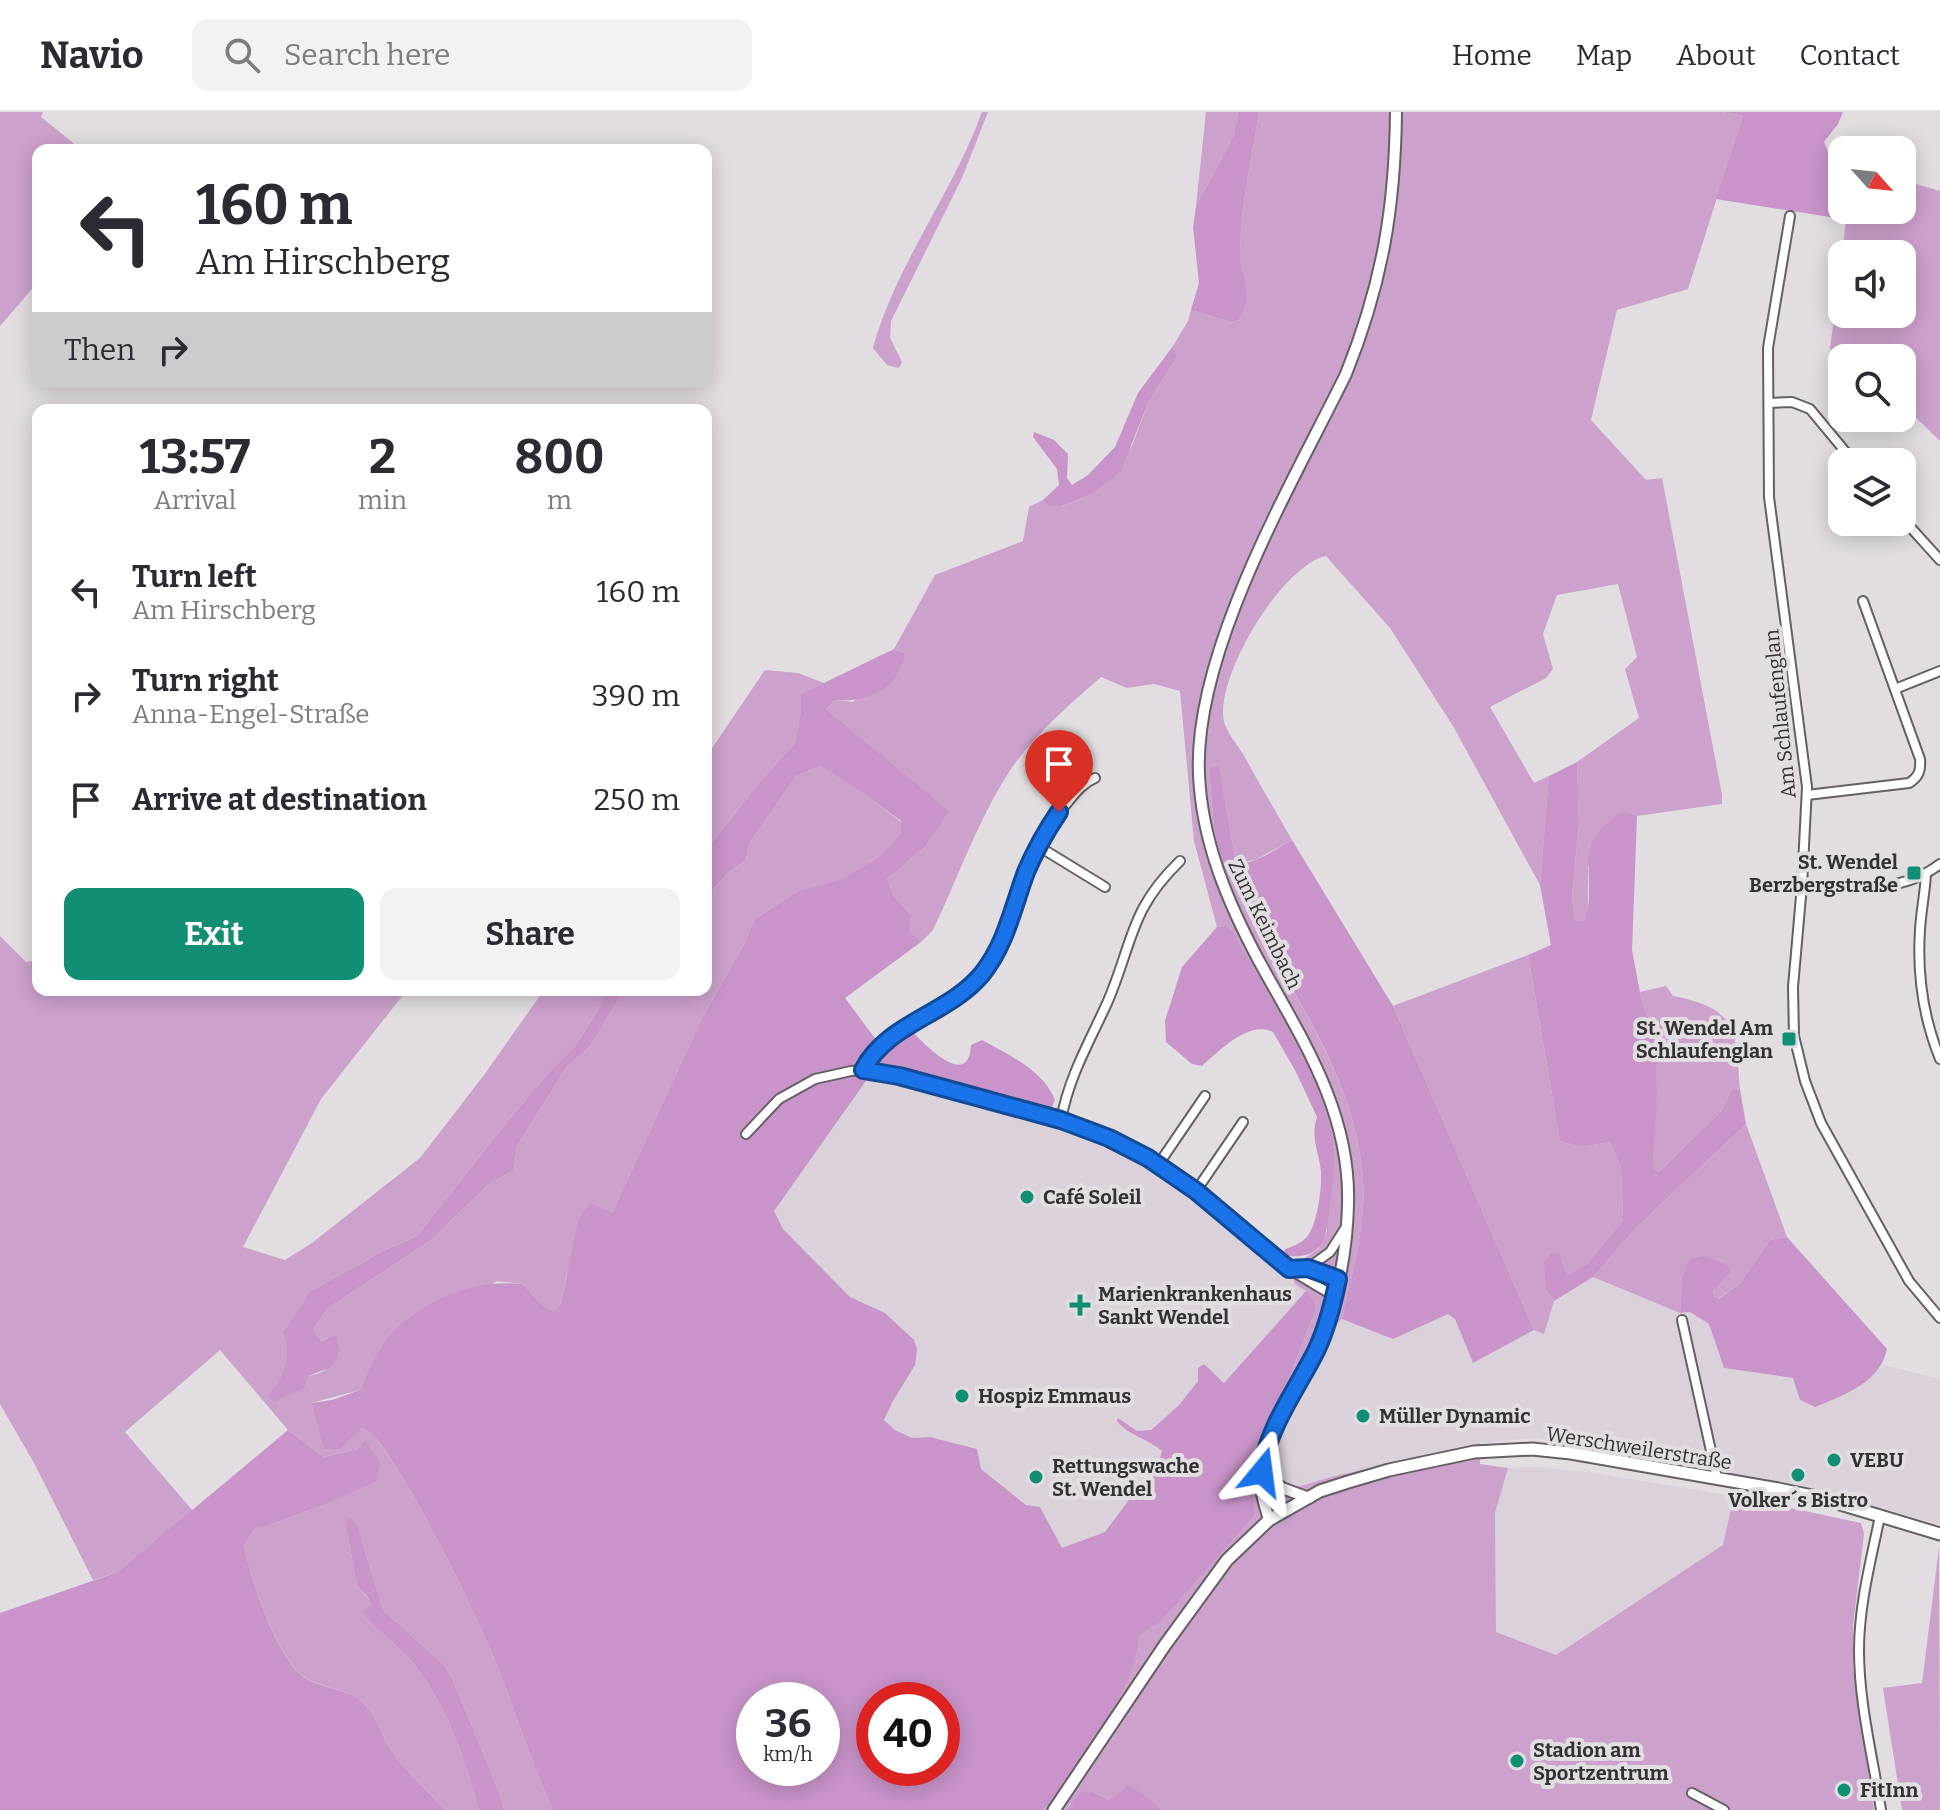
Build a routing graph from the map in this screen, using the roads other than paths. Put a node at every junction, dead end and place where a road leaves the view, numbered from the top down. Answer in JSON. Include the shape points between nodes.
{"nodes":[{"id":1,"x":1396,"y":112,"type":"edge"},
{"id":2,"x":1790,"y":216,"type":"dead end"},
{"id":3,"x":1769,"y":403,"type":"junction"},
{"id":4,"x":1842,"y":448,"type":"edge"},
{"id":5,"x":1916,"y":533,"type":"edge"},
{"id":6,"x":1940,"y":560,"type":"edge"},
{"id":7,"x":1863,"y":601,"type":"dead end"},
{"id":8,"x":1940,"y":671,"type":"edge"},
{"id":9,"x":1895,"y":689,"type":"junction"},
{"id":10,"x":1095,"y":778,"type":"dead end"},
{"id":11,"x":1807,"y":795,"type":"junction"},
{"id":12,"x":1038,"y":846,"type":"junction"},
{"id":13,"x":1180,"y":861,"type":"dead end"},
{"id":14,"x":1940,"y":864,"type":"edge"},
{"id":15,"x":1926,"y":874,"type":"junction"},
{"id":16,"x":1802,"y":885,"type":"junction"},
{"id":17,"x":1105,"y":887,"type":"dead end"},
{"id":18,"x":1940,"y":1059,"type":"edge"},
{"id":19,"x":863,"y":1070,"type":"junction"},
{"id":20,"x":1205,"y":1096,"type":"dead end"},
{"id":21,"x":1061,"y":1120,"type":"junction"},
{"id":22,"x":1243,"y":1122,"type":"dead end"},
{"id":23,"x":746,"y":1134,"type":"dead end"},
{"id":24,"x":1158,"y":1165,"type":"junction"},
{"id":25,"x":1196,"y":1191,"type":"junction"},
{"id":26,"x":1347,"y":1226,"type":"junction"},
{"id":27,"x":1308,"y":1268,"type":"junction"},
{"id":28,"x":1289,"y":1269,"type":"junction"},
{"id":29,"x":1338,"y":1279,"type":"junction"},
{"id":30,"x":1334,"y":1296,"type":"junction"},
{"id":31,"x":1940,"y":1318,"type":"edge"},
{"id":32,"x":1682,"y":1320,"type":"dead end"},
{"id":33,"x":1262,"y":1472,"type":"junction"},
{"id":34,"x":1717,"y":1478,"type":"junction"},
{"id":35,"x":1271,"y":1481,"type":"junction"},
{"id":36,"x":1309,"y":1498,"type":"junction"},
{"id":37,"x":1282,"y":1512,"type":"junction"},
{"id":38,"x":1880,"y":1516,"type":"junction"},
{"id":39,"x":1269,"y":1520,"type":"junction"},
{"id":40,"x":1940,"y":1534,"type":"edge"},
{"id":41,"x":1692,"y":1793,"type":"dead end"},
{"id":42,"x":1054,"y":1810,"type":"edge"},
{"id":43,"x":1724,"y":1810,"type":"edge"},
{"id":44,"x":1881,"y":1810,"type":"edge"}],
"edges":[{"from":1,"to":26,"type":"street","name":"Zum Keimbach","via":[[1392,207],[1375,292],[1346,374],[1240,597],[1212,672],[1199,773],[1218,875],[1332,1101],[1348,1175]]},
{"from":2,"to":3,"type":"street","name":"Am Schlaufenglan","via":[[1768,348]]},
{"from":3,"to":4,"type":"street","via":[[1792,402],[1810,409]]},
{"from":3,"to":11,"type":"street","name":"Am Schlaufenglan","via":[[1769,497]]},
{"from":5,"to":6,"type":"street"},
{"from":7,"to":9,"type":"street"},
{"from":8,"to":9,"type":"street"},
{"from":9,"to":11,"type":"street","via":[[1920,759],[1915,780]]},
{"from":10,"to":12,"type":"street","via":[[1059,812]]},
{"from":11,"to":16,"type":"street","name":"Am Schlaufenglan"},
{"from":12,"to":17,"type":"street"},
{"from":12,"to":19,"type":"street","via":[[1001,943],[980,975],[964,992],[881,1043]]},
{"from":13,"to":21,"type":"street","via":[[1152,891],[1134,924],[1130,948],[1074,1071]]},
{"from":14,"to":15,"type":"street"},
{"from":15,"to":16,"type":"street","via":[[1876,888]]},
{"from":15,"to":18,"type":"street","via":[[1920,929],[1922,1000]]},
{"from":16,"to":31,"type":"street","name":"Am Schlaufenglan","via":[[1792,1009],[1805,1081],[1821,1123],[1894,1257]]},
{"from":19,"to":21,"type":"street"},
{"from":19,"to":23,"type":"street","via":[[815,1079],[779,1099]]},
{"from":20,"to":24,"type":"street"},
{"from":21,"to":24,"type":"street"},
{"from":22,"to":25,"type":"street"},
{"from":24,"to":25,"type":"street"},
{"from":25,"to":28,"type":"street"},
{"from":26,"to":27,"type":"street","via":[[1330,1252]]},
{"from":26,"to":29,"type":"street","name":"Zum Keimbach"},
{"from":27,"to":28,"type":"street"},
{"from":27,"to":29,"type":"street"},
{"from":28,"to":30,"type":"street"},
{"from":29,"to":30,"type":"street","name":"Zum Keimbach"},
{"from":30,"to":33,"type":"street","name":"Zum Keimbach","via":[[1325,1331],[1266,1449]]},
{"from":32,"to":34,"type":"street"},
{"from":33,"to":35,"type":"street"},
{"from":33,"to":39,"type":"street","name":"Zum Keimbach","via":[[1260,1488]]},
{"from":34,"to":36,"type":"main road","name":"Werschweilerstraße","via":[[1571,1453],[1488,1450],[1389,1470]]},
{"from":34,"to":38,"type":"main road","name":"Werschweilerstraße","via":[[1817,1497]]},
{"from":35,"to":36,"type":"street"},
{"from":35,"to":37,"type":"street"},
{"from":36,"to":37,"type":"main road","name":"Werschweilerstraße"},
{"from":37,"to":39,"type":"main road","name":"Werschweilerstraße"},
{"from":38,"to":40,"type":"main road","name":"Werschweilerstraße"},
{"from":38,"to":44,"type":"street","via":[[1859,1651]]},
{"from":39,"to":42,"type":"main road","name":"Werschweilerstraße","via":[[1227,1560],[1196,1600]]},
{"from":41,"to":43,"type":"street"}]}
